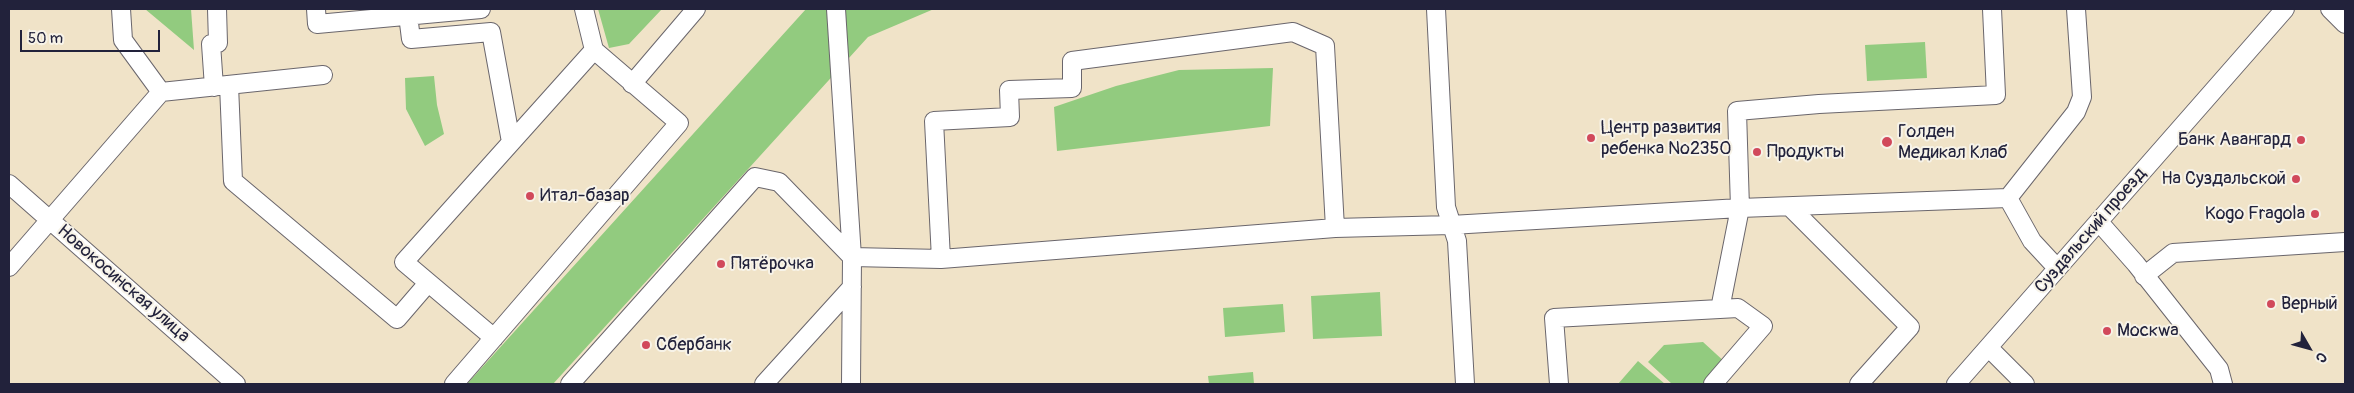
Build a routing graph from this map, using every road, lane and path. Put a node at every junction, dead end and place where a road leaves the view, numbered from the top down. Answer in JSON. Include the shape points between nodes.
{"nodes":[{"id":1,"x":121,"y":9,"type":"edge"},
{"id":2,"x":217,"y":9,"type":"edge"},
{"id":3,"x":316,"y":9,"type":"edge"},
{"id":4,"x":481,"y":9,"type":"edge"},
{"id":5,"x":584,"y":9,"type":"edge"},
{"id":6,"x":696,"y":9,"type":"edge"},
{"id":7,"x":836,"y":9,"type":"edge"},
{"id":8,"x":1436,"y":9,"type":"edge"},
{"id":9,"x":1992,"y":9,"type":"edge"},
{"id":10,"x":2076,"y":9,"type":"edge"},
{"id":11,"x":2285,"y":9,"type":"edge"},
{"id":12,"x":2330,"y":9,"type":"edge"},
{"id":13,"x":408,"y":16,"type":"junction"},
{"id":14,"x":2345,"y":24,"type":"edge"},
{"id":15,"x":594,"y":50,"type":"junction"},
{"id":16,"x":323,"y":75,"type":"dead end"},
{"id":17,"x":632,"y":84,"type":"junction"},
{"id":18,"x":222,"y":86,"type":"junction"},
{"id":19,"x":161,"y":92,"type":"junction"},
{"id":20,"x":511,"y":142,"type":"junction"},
{"id":21,"x":9,"y":184,"type":"edge"},
{"id":22,"x":2008,"y":198,"type":"junction"},
{"id":23,"x":1790,"y":207,"type":"junction"},
{"id":24,"x":1740,"y":208,"type":"junction"},
{"id":25,"x":51,"y":221,"type":"junction"},
{"id":26,"x":2099,"y":222,"type":"junction"},
{"id":27,"x":1451,"y":225,"type":"junction"},
{"id":28,"x":1335,"y":228,"type":"junction"},
{"id":29,"x":2345,"y":242,"type":"edge"},
{"id":30,"x":852,"y":257,"type":"junction"},
{"id":31,"x":941,"y":259,"type":"junction"},
{"id":32,"x":9,"y":267,"type":"edge"},
{"id":33,"x":2057,"y":268,"type":"junction"},
{"id":34,"x":2144,"y":276,"type":"junction"},
{"id":35,"x":428,"y":283,"type":"junction"},
{"id":36,"x":852,"y":287,"type":"junction"},
{"id":37,"x":1720,"y":309,"type":"junction"},
{"id":38,"x":494,"y":338,"type":"junction"},
{"id":39,"x":1989,"y":348,"type":"junction"},
{"id":40,"x":236,"y":384,"type":"edge"},
{"id":41,"x":454,"y":384,"type":"edge"},
{"id":42,"x":570,"y":384,"type":"edge"},
{"id":43,"x":764,"y":384,"type":"edge"},
{"id":44,"x":851,"y":384,"type":"edge"},
{"id":45,"x":1465,"y":384,"type":"edge"},
{"id":46,"x":1559,"y":384,"type":"edge"},
{"id":47,"x":1713,"y":384,"type":"edge"},
{"id":48,"x":1859,"y":384,"type":"edge"},
{"id":49,"x":1956,"y":384,"type":"edge"},
{"id":50,"x":2025,"y":384,"type":"edge"},
{"id":51,"x":2222,"y":384,"type":"edge"}],
"edges":[{"from":1,"to":19,"type":"street","via":[[123,40]]},
{"from":2,"to":18,"type":"street","via":[[218,43],[211,44]]},
{"from":3,"to":13,"type":"street","via":[[318,24]]},
{"from":4,"to":13,"type":"street"},
{"from":5,"to":15,"type":"street"},
{"from":6,"to":17,"type":"street"},
{"from":7,"to":30,"type":"street"},
{"from":8,"to":27,"type":"street","via":[[1446,207]]},
{"from":9,"to":24,"type":"street","via":[[1996,95],[1737,111]]},
{"from":10,"to":22,"type":"street","via":[[2082,97],[2076,112]]},
{"from":11,"to":26,"type":"street","name":"Суздальский проезд"},
{"from":12,"to":14,"type":"street"},
{"from":13,"to":20,"type":"street","via":[[411,39],[491,32]]},
{"from":15,"to":17,"type":"street"},
{"from":15,"to":20,"type":"street"},
{"from":16,"to":18,"type":"street"},
{"from":17,"to":38,"type":"street","via":[[679,123]]},
{"from":18,"to":19,"type":"street"},
{"from":18,"to":35,"type":"street","via":[[233,181],[397,319]]},
{"from":19,"to":25,"type":"street"},
{"from":20,"to":35,"type":"street","via":[[404,262]]},
{"from":21,"to":25,"type":"street","name":"Новокосинская улица"},
{"from":22,"to":23,"type":"street"},
{"from":22,"to":33,"type":"street","via":[[2032,241]]},
{"from":23,"to":24,"type":"street"},
{"from":23,"to":48,"type":"street","via":[[1910,327]]},
{"from":24,"to":27,"type":"street"},
{"from":24,"to":37,"type":"street"},
{"from":25,"to":32,"type":"street"},
{"from":25,"to":40,"type":"street","name":"Новокосинская улица"},
{"from":26,"to":33,"type":"street","name":"Суздальский проезд"},
{"from":26,"to":34,"type":"street"},
{"from":27,"to":28,"type":"street"},
{"from":27,"to":45,"type":"street","via":[[1457,241]]},
{"from":28,"to":31,"type":"street"},
{"from":28,"to":31,"type":"street","via":[[1325,46],[1293,32],[1072,62],[1072,88],[1009,90],[1010,117],[934,122]]},
{"from":29,"to":34,"type":"street","via":[[2173,252]]},
{"from":30,"to":31,"type":"street"},
{"from":30,"to":36,"type":"street"},
{"from":30,"to":42,"type":"street","via":[[779,182],[755,177]]},
{"from":33,"to":39,"type":"street","name":"Суздальский проезд"},
{"from":34,"to":51,"type":"street","via":[[2218,369]]},
{"from":35,"to":38,"type":"street"},
{"from":36,"to":43,"type":"street"},
{"from":36,"to":44,"type":"street","via":[[858,331]]},
{"from":37,"to":46,"type":"street","via":[[1554,318]]},
{"from":37,"to":47,"type":"street","via":[[1738,308],[1763,326]]},
{"from":38,"to":41,"type":"street"},
{"from":39,"to":49,"type":"street","name":"Суздальский проезд"},
{"from":39,"to":50,"type":"street"}]}
